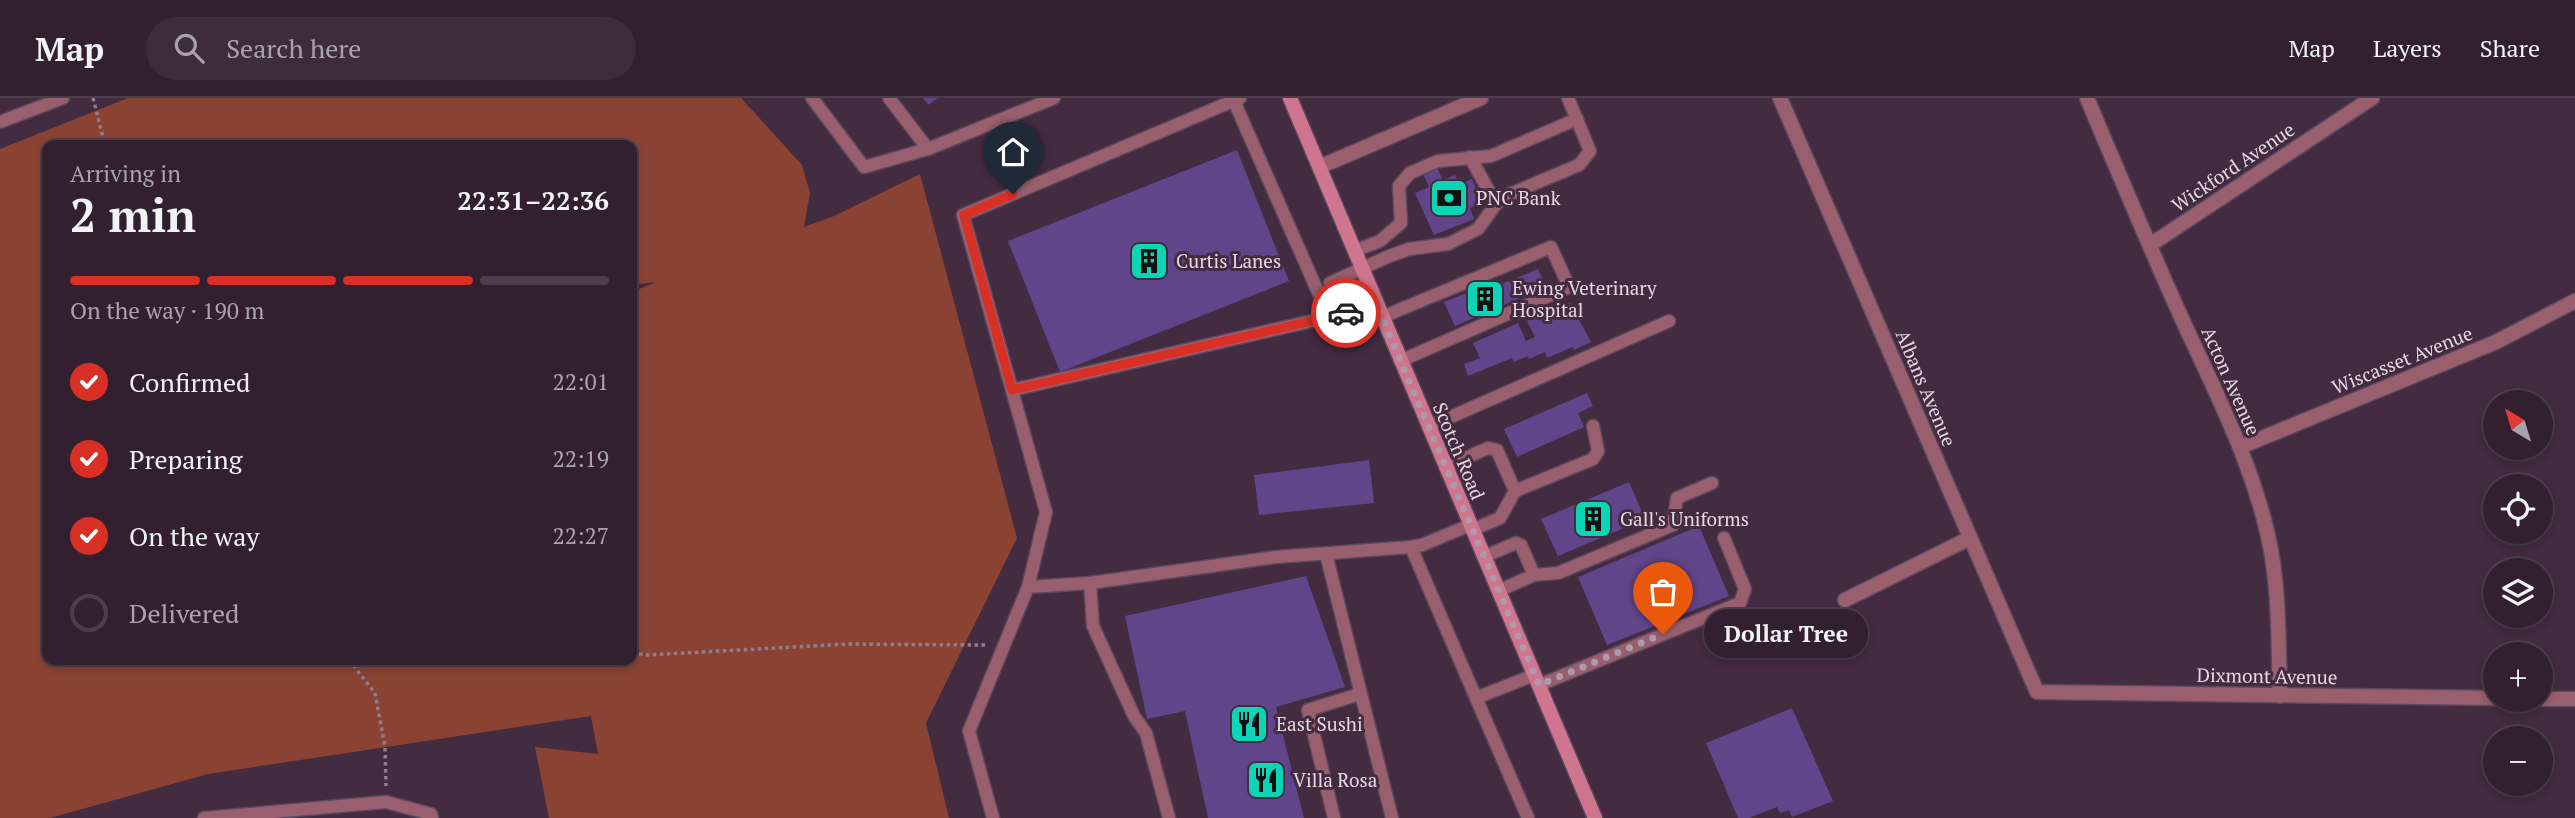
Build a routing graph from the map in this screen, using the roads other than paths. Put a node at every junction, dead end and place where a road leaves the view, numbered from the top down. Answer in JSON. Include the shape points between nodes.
{"nodes":[{"id":1,"x":63,"y":98,"type":"edge"},
{"id":2,"x":812,"y":98,"type":"edge"},
{"id":3,"x":888,"y":98,"type":"edge"},
{"id":4,"x":1054,"y":98,"type":"edge"},
{"id":5,"x":1290,"y":98,"type":"edge"},
{"id":6,"x":1481,"y":98,"type":"edge"},
{"id":7,"x":1569,"y":98,"type":"edge"},
{"id":8,"x":1780,"y":98,"type":"edge"},
{"id":9,"x":2087,"y":98,"type":"edge"},
{"id":10,"x":2372,"y":98,"type":"edge"},
{"id":11,"x":1237,"y":99,"type":"edge"},
{"id":12,"x":1577,"y":119,"type":"junction"},
{"id":13,"x":0,"y":122,"type":"edge"},
{"id":14,"x":928,"y":149,"type":"junction"},
{"id":15,"x":1471,"y":157,"type":"junction"},
{"id":16,"x":1319,"y":167,"type":"junction"},
{"id":17,"x":1496,"y":204,"type":"junction"},
{"id":18,"x":2150,"y":246,"type":"junction"},
{"id":19,"x":1354,"y":251,"type":"junction"},
{"id":20,"x":1360,"y":267,"type":"junction"},
{"id":21,"x":1330,"y":283,"type":"dead end"},
{"id":22,"x":2575,"y":301,"type":"edge"},
{"id":23,"x":1379,"y":312,"type":"junction"},
{"id":24,"x":1329,"y":317,"type":"junction"},
{"id":25,"x":1670,"y":321,"type":"dead end"},
{"id":26,"x":1400,"y":361,"type":"junction"},
{"id":27,"x":1012,"y":390,"type":"junction"},
{"id":28,"x":1428,"y":426,"type":"junction"},
{"id":29,"x":1593,"y":426,"type":"dead end"},
{"id":30,"x":2240,"y":447,"type":"junction"},
{"id":31,"x":1445,"y":467,"type":"junction"},
{"id":32,"x":1712,"y":483,"type":"dead end"},
{"id":33,"x":1515,"y":491,"type":"junction"},
{"id":34,"x":1471,"y":528,"type":"junction"},
{"id":35,"x":1724,"y":538,"type":"dead end"},
{"id":36,"x":1970,"y":538,"type":"junction"},
{"id":37,"x":1411,"y":547,"type":"junction"},
{"id":38,"x":1326,"y":554,"type":"junction"},
{"id":39,"x":1483,"y":557,"type":"junction"},
{"id":40,"x":1534,"y":575,"type":"junction"},
{"id":41,"x":1090,"y":583,"type":"junction"},
{"id":42,"x":1028,"y":587,"type":"junction"},
{"id":43,"x":1498,"y":591,"type":"junction"},
{"id":44,"x":1845,"y":600,"type":"dead end"},
{"id":45,"x":1536,"y":680,"type":"junction"},
{"id":46,"x":2037,"y":692,"type":"joint"},
{"id":47,"x":1360,"y":694,"type":"junction"},
{"id":48,"x":2280,"y":696,"type":"junction"},
{"id":49,"x":1476,"y":698,"type":"junction"},
{"id":50,"x":2483,"y":698,"type":"edge"},
{"id":51,"x":2553,"y":699,"type":"edge"},
{"id":52,"x":2575,"y":699,"type":"edge"},
{"id":53,"x":432,"y":816,"type":"edge"},
{"id":54,"x":204,"y":818,"type":"edge"},
{"id":55,"x":993,"y":818,"type":"edge"},
{"id":56,"x":1169,"y":818,"type":"edge"},
{"id":57,"x":1334,"y":818,"type":"edge"},
{"id":58,"x":1392,"y":818,"type":"edge"},
{"id":59,"x":1528,"y":818,"type":"edge"},
{"id":60,"x":1595,"y":818,"type":"edge"}],
"edges":[{"from":1,"to":13,"type":"lane"},
{"from":2,"to":14,"type":"lane","via":[[864,167]]},
{"from":3,"to":14,"type":"lane"},
{"from":4,"to":14,"type":"lane"},
{"from":5,"to":16,"type":"main road","name":"Scotch Road"},
{"from":6,"to":16,"type":"street"},
{"from":7,"to":12,"type":"lane"},
{"from":8,"to":36,"type":"street","name":"Albans Avenue"},
{"from":9,"to":18,"type":"street","name":"Acton Avenue"},
{"from":10,"to":18,"type":"street","name":"Wickford Avenue"},
{"from":11,"to":24,"type":"lane"},
{"from":11,"to":27,"type":"lane","via":[[964,215]]},
{"from":12,"to":15,"type":"lane","via":[[1491,156]]},
{"from":12,"to":17,"type":"lane","via":[[1590,150],[1579,165]]},
{"from":15,"to":17,"type":"lane"},
{"from":15,"to":19,"type":"lane","via":[[1438,161],[1410,173],[1399,186],[1401,223],[1380,241]]},
{"from":16,"to":19,"type":"main road","name":"Scotch Road"},
{"from":17,"to":20,"type":"lane","via":[[1478,229],[1448,244],[1409,249]]},
{"from":18,"to":30,"type":"street","name":"Acton Avenue"},
{"from":19,"to":20,"type":"main road","name":"Scotch Road"},
{"from":20,"to":21,"type":"lane"},
{"from":20,"to":23,"type":"main road","name":"Scotch Road"},
{"from":22,"to":30,"type":"street","name":"Wiscasset Avenue","via":[[2496,342]]},
{"from":23,"to":24,"type":"lane"},
{"from":23,"to":26,"type":"main road","name":"Scotch Road"},
{"from":23,"to":26,"type":"lane","via":[[1551,247],[1569,287]]},
{"from":24,"to":27,"type":"lane"},
{"from":25,"to":28,"type":"lane"},
{"from":26,"to":28,"type":"main road","name":"Scotch Road"},
{"from":27,"to":42,"type":"lane","via":[[1046,512]]},
{"from":28,"to":31,"type":"main road","name":"Scotch Road"},
{"from":29,"to":33,"type":"lane","via":[[1598,451],[1593,459]]},
{"from":30,"to":48,"type":"street","name":"Acton Avenue","via":[[2269,537]]},
{"from":31,"to":33,"type":"lane","via":[[1488,448],[1497,450]]},
{"from":31,"to":34,"type":"main road","name":"Scotch Road"},
{"from":32,"to":40,"type":"lane","via":[[1677,498],[1673,525],[1558,573]]},
{"from":33,"to":34,"type":"lane","via":[[1500,518]]},
{"from":34,"to":37,"type":"lane"},
{"from":34,"to":39,"type":"main road","name":"Scotch Road"},
{"from":35,"to":45,"type":"lane","via":[[1745,589],[1740,603]]},
{"from":36,"to":44,"type":"street"},
{"from":36,"to":46,"type":"street","name":"Albans Avenue"},
{"from":37,"to":38,"type":"lane"},
{"from":37,"to":49,"type":"lane"},
{"from":38,"to":41,"type":"lane"},
{"from":38,"to":47,"type":"lane"},
{"from":39,"to":40,"type":"lane","via":[[1516,543]]},
{"from":39,"to":43,"type":"main road","name":"Scotch Road"},
{"from":40,"to":43,"type":"lane"},
{"from":41,"to":42,"type":"lane"},
{"from":41,"to":56,"type":"lane","via":[[1093,626],[1146,733]]},
{"from":42,"to":55,"type":"lane","via":[[969,731]]},
{"from":43,"to":45,"type":"main road","name":"Scotch Road"},
{"from":45,"to":49,"type":"lane"},
{"from":45,"to":60,"type":"main road","name":"Scotch Road"},
{"from":46,"to":48,"type":"street","name":"Dixmont Avenue"},
{"from":47,"to":57,"type":"lane","via":[[1308,710]]},
{"from":47,"to":58,"type":"lane"},
{"from":48,"to":50,"type":"street","name":"Dixmont Avenue"},
{"from":49,"to":59,"type":"lane"},
{"from":51,"to":52,"type":"street"},
{"from":53,"to":54,"type":"lane","via":[[386,803]]}]}
